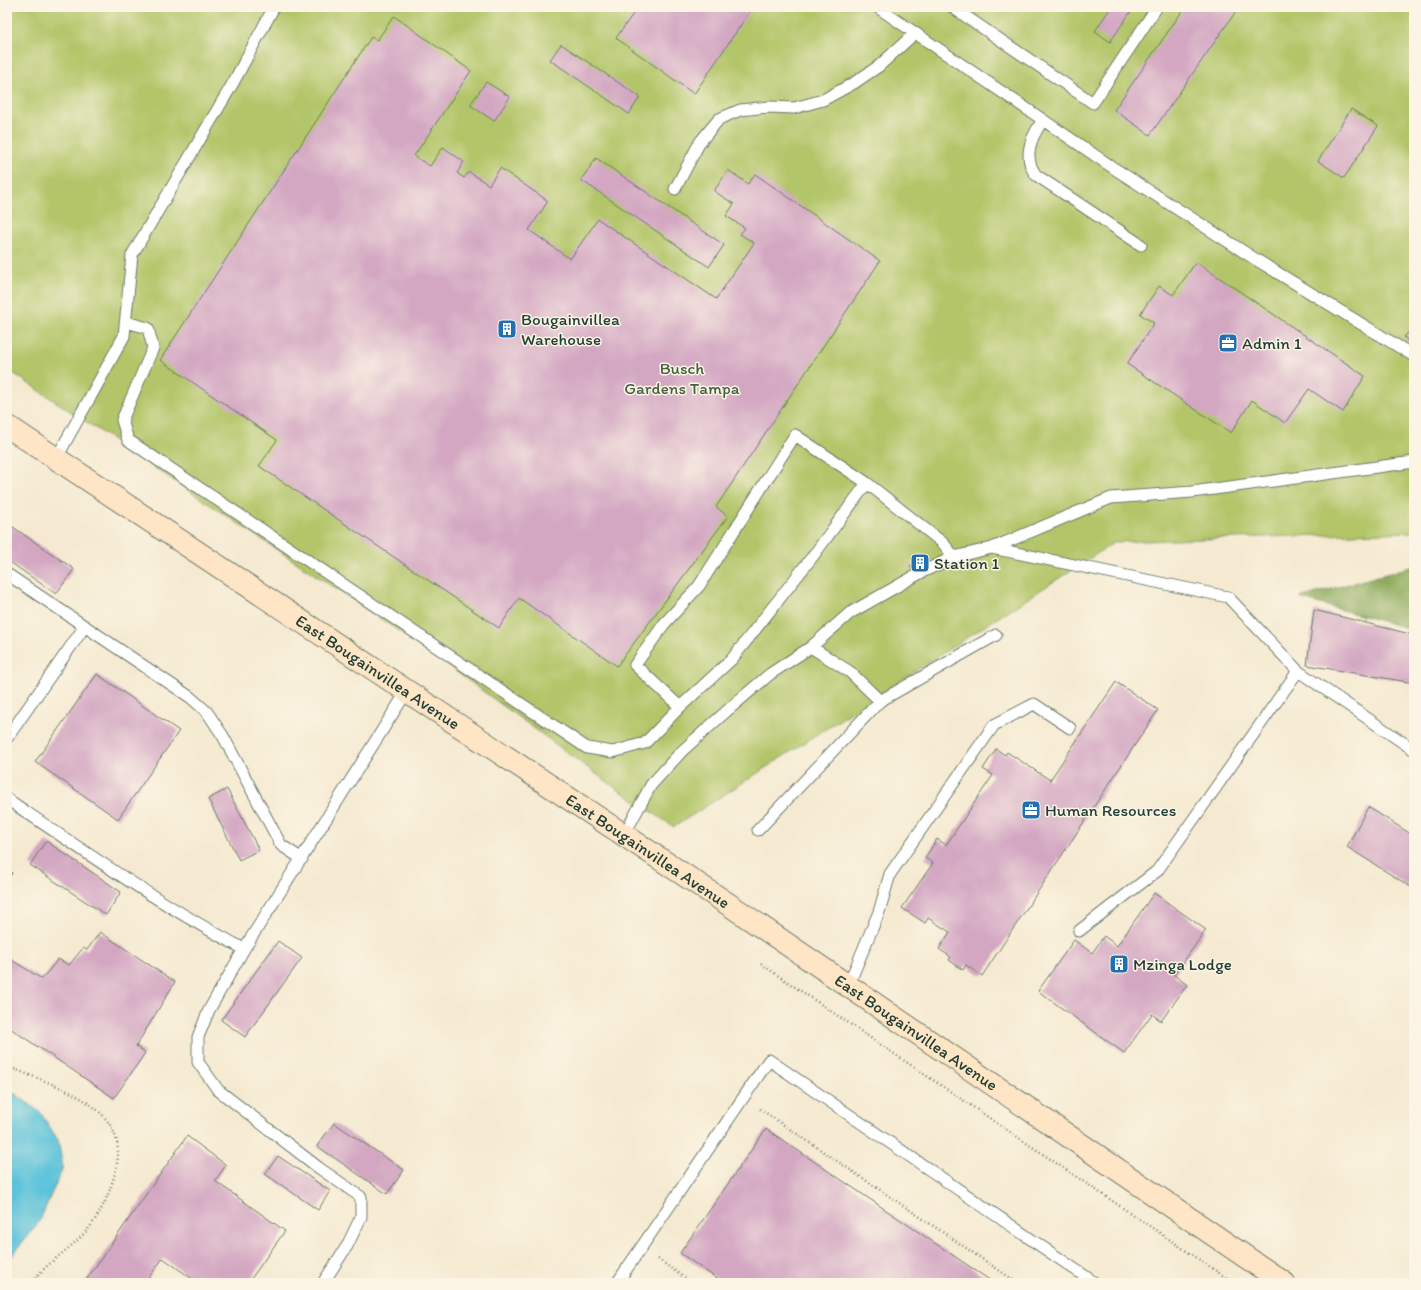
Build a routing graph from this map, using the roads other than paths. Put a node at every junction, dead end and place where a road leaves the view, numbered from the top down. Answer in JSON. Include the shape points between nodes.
{"nodes":[{"id":1,"x":274,"y":7,"type":"edge"},
{"id":2,"x":877,"y":7,"type":"edge"},
{"id":3,"x":952,"y":7,"type":"edge"},
{"id":4,"x":1157,"y":7,"type":"edge"},
{"id":5,"x":266,"y":12,"type":"edge"},
{"id":6,"x":915,"y":33,"type":"junction"},
{"id":7,"x":1043,"y":120,"type":"junction"},
{"id":8,"x":675,"y":189,"type":"dead end"},
{"id":9,"x":1141,"y":244,"type":"dead end"},
{"id":10,"x":126,"y":322,"type":"junction"},
{"id":11,"x":1414,"y":356,"type":"edge"},
{"id":12,"x":7,"y":426,"type":"edge"},
{"id":13,"x":56,"y":459,"type":"junction"},
{"id":14,"x":1414,"y":462,"type":"edge"},
{"id":15,"x":867,"y":483,"type":"junction"},
{"id":16,"x":992,"y":548,"type":"junction"},
{"id":17,"x":954,"y":557,"type":"junction"},
{"id":18,"x":7,"y":574,"type":"edge"},
{"id":19,"x":85,"y":626,"type":"junction"},
{"id":20,"x":996,"y":635,"type":"dead end"},
{"id":21,"x":811,"y":647,"type":"junction"},
{"id":22,"x":1298,"y":671,"type":"junction"},
{"id":23,"x":407,"y":691,"type":"junction"},
{"id":24,"x":880,"y":701,"type":"junction"},
{"id":25,"x":680,"y":707,"type":"junction"},
{"id":26,"x":1070,"y":728,"type":"dead end"},
{"id":27,"x":7,"y":738,"type":"edge"},
{"id":28,"x":1414,"y":750,"type":"edge"},
{"id":29,"x":7,"y":799,"type":"edge"},
{"id":30,"x":758,"y":830,"type":"dead end"},
{"id":31,"x":624,"y":835,"type":"junction"},
{"id":32,"x":302,"y":859,"type":"junction"},
{"id":33,"x":1079,"y":932,"type":"dead end"},
{"id":34,"x":244,"y":949,"type":"junction"},
{"id":35,"x":848,"y":986,"type":"junction"},
{"id":36,"x":323,"y":1283,"type":"edge"},
{"id":37,"x":617,"y":1283,"type":"edge"},
{"id":38,"x":1095,"y":1283,"type":"edge"},
{"id":39,"x":1284,"y":1283,"type":"edge"}],
"edges":[{"from":1,"to":5,"type":"lane"},
{"from":2,"to":6,"type":"lane"},
{"from":3,"to":4,"type":"lane","via":[[1092,103]]},
{"from":5,"to":10,"type":"lane","via":[[233,83],[132,255]]},
{"from":6,"to":7,"type":"lane"},
{"from":6,"to":8,"type":"lane","via":[[879,66],[823,100],[794,108],[740,110],[719,119],[700,142]]},
{"from":7,"to":9,"type":"lane","via":[[1035,131],[1028,158],[1030,167],[1036,175]]},
{"from":7,"to":11,"type":"lane","via":[[1114,169],[1255,259]]},
{"from":10,"to":13,"type":"lane","via":[[124,336]]},
{"from":10,"to":25,"type":"lane","via":[[148,328],[153,348],[122,420],[128,440],[587,748],[613,752],[645,743]]},
{"from":12,"to":13,"type":"street","name":"East Bougainvillea Avenue"},
{"from":13,"to":23,"type":"street","name":"East Bougainvillea Avenue"},
{"from":14,"to":16,"type":"lane","via":[[1192,492],[1111,498]]},
{"from":15,"to":17,"type":"lane","via":[[943,543]]},
{"from":15,"to":25,"type":"lane","via":[[732,659]]},
{"from":15,"to":25,"type":"lane","via":[[795,435],[699,586],[664,624],[635,665]]},
{"from":16,"to":17,"type":"lane"},
{"from":16,"to":22,"type":"lane","via":[[1228,596]]},
{"from":17,"to":21,"type":"lane","via":[[850,613]]},
{"from":18,"to":19,"type":"lane"},
{"from":19,"to":27,"type":"lane"},
{"from":19,"to":32,"type":"lane","via":[[190,697],[207,712],[223,736],[281,845]]},
{"from":20,"to":24,"type":"lane"},
{"from":21,"to":24,"type":"lane","via":[[850,672]]},
{"from":21,"to":31,"type":"lane","via":[[770,674],[682,751],[651,785]]},
{"from":22,"to":28,"type":"lane"},
{"from":22,"to":33,"type":"lane","via":[[1157,871]]},
{"from":23,"to":31,"type":"street","name":"East Bougainvillea Avenue"},
{"from":23,"to":32,"type":"lane"},
{"from":24,"to":30,"type":"lane"},
{"from":26,"to":35,"type":"lane","via":[[1034,704],[994,725],[890,874],[879,912]]},
{"from":29,"to":34,"type":"lane","via":[[144,891]]},
{"from":31,"to":35,"type":"street","name":"East Bougainvillea Avenue"},
{"from":32,"to":34,"type":"lane"},
{"from":34,"to":36,"type":"lane","via":[[209,1010],[198,1037],[198,1062],[218,1090],[319,1168],[362,1197],[361,1217],[347,1246]]},
{"from":35,"to":39,"type":"street","name":"East Bougainvillea Avenue"},
{"from":37,"to":38,"type":"lane","via":[[769,1060]]}]}
